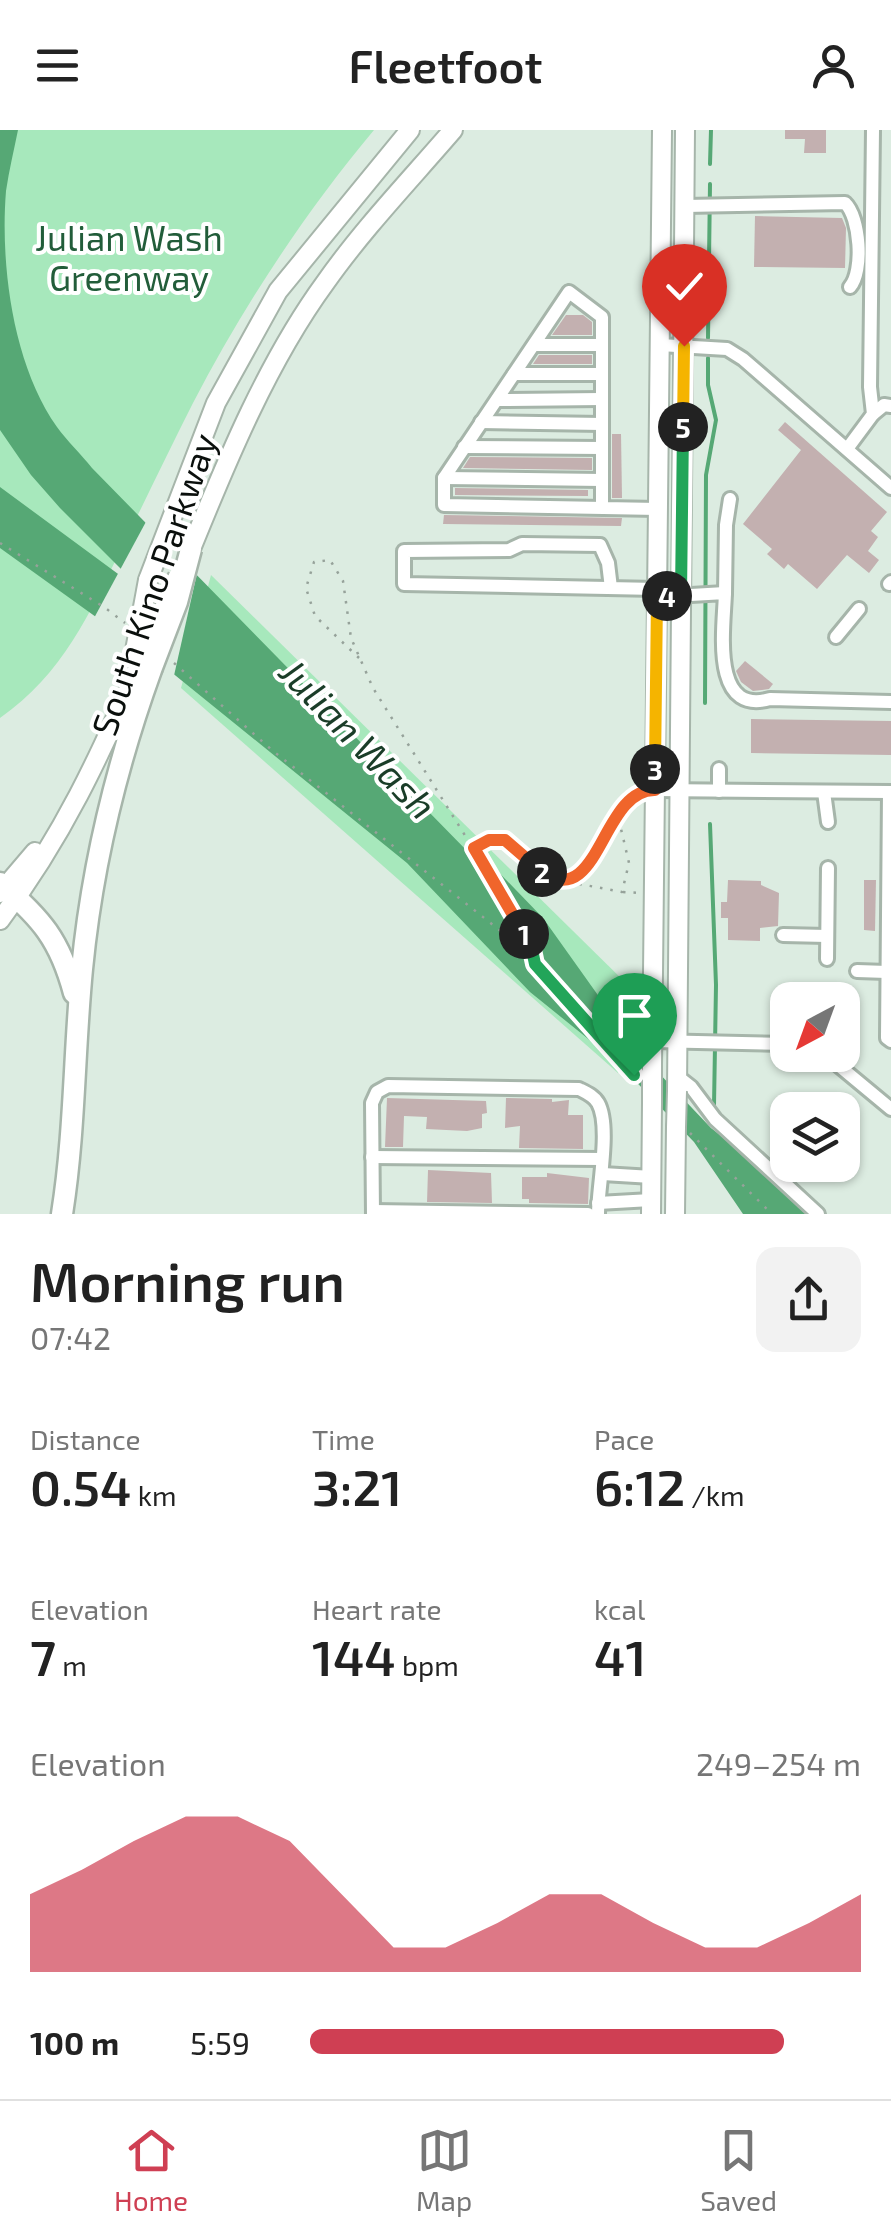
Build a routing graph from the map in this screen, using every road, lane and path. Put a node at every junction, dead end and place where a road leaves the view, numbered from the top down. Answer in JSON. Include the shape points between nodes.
{"nodes":[{"id":1,"x":410,"y":130,"type":"edge"},
{"id":2,"x":662,"y":130,"type":"edge"},
{"id":3,"x":685,"y":130,"type":"edge"},
{"id":4,"x":873,"y":130,"type":"edge"},
{"id":5,"x":448,"y":135,"type":"edge"},
{"id":6,"x":702,"y":206,"type":"junction"},
{"id":7,"x":850,"y":287,"type":"dead end"},
{"id":8,"x":534,"y":344,"type":"junction"},
{"id":9,"x":602,"y":345,"type":"junction"},
{"id":10,"x":660,"y":345,"type":"junction"},
{"id":11,"x":684,"y":346,"type":"junction"},
{"id":12,"x":514,"y":374,"type":"junction"},
{"id":13,"x":602,"y":374,"type":"junction"},
{"id":14,"x":602,"y":399,"type":"junction"},
{"id":15,"x":497,"y":400,"type":"junction"},
{"id":16,"x":891,"y":406,"type":"edge"},
{"id":17,"x":873,"y":414,"type":"junction"},
{"id":18,"x":482,"y":422,"type":"junction"},
{"id":19,"x":602,"y":424,"type":"junction"},
{"id":20,"x":464,"y":447,"type":"junction"},
{"id":21,"x":602,"y":448,"type":"junction"},
{"id":22,"x":846,"y":450,"type":"junction"},
{"id":23,"x":444,"y":478,"type":"junction"},
{"id":24,"x":602,"y":480,"type":"junction"},
{"id":25,"x":891,"y":488,"type":"edge"},
{"id":26,"x":730,"y":499,"type":"dead end"},
{"id":27,"x":602,"y":508,"type":"junction"},
{"id":28,"x":658,"y":509,"type":"junction"},
{"id":29,"x":0,"y":543,"type":"edge"},
{"id":30,"x":191,"y":549,"type":"joint"},
{"id":31,"x":610,"y":588,"type":"junction"},
{"id":32,"x":657,"y":593,"type":"junction"},
{"id":33,"x":713,"y":594,"type":"junction"},
{"id":34,"x":681,"y":595,"type":"junction"},
{"id":35,"x":859,"y":608,"type":"dead end"},
{"id":36,"x":134,"y":631,"type":"dead end"},
{"id":37,"x":836,"y":637,"type":"dead end"},
{"id":38,"x":360,"y":658,"type":"junction"},
{"id":39,"x":172,"y":662,"type":"dead end"},
{"id":40,"x":142,"y":663,"type":"junction"},
{"id":41,"x":891,"y":702,"type":"edge"},
{"id":42,"x":720,"y":769,"type":"dead end"},
{"id":43,"x":655,"y":790,"type":"junction"},
{"id":44,"x":679,"y":791,"type":"junction"},
{"id":45,"x":720,"y":791,"type":"junction"},
{"id":46,"x":824,"y":792,"type":"junction"},
{"id":47,"x":890,"y":792,"type":"edge"},
{"id":48,"x":618,"y":814,"type":"junction"},
{"id":49,"x":828,"y":822,"type":"dead end"},
{"id":50,"x":474,"y":848,"type":"junction"},
{"id":51,"x":828,"y":868,"type":"dead end"},
{"id":52,"x":566,"y":881,"type":"junction"},
{"id":53,"x":5,"y":890,"type":"edge"},
{"id":54,"x":0,"y":920,"type":"edge"},
{"id":55,"x":783,"y":936,"type":"dead end"},
{"id":56,"x":828,"y":936,"type":"junction"},
{"id":57,"x":827,"y":959,"type":"dead end"},
{"id":58,"x":535,"y":964,"type":"junction"},
{"id":59,"x":857,"y":971,"type":"dead end"},
{"id":60,"x":887,"y":972,"type":"junction"},
{"id":61,"x":79,"y":1015,"type":"junction"},
{"id":62,"x":652,"y":1041,"type":"junction"},
{"id":63,"x":891,"y":1041,"type":"edge"},
{"id":64,"x":677,"y":1042,"type":"junction"},
{"id":65,"x":770,"y":1044,"type":"edge"},
{"id":66,"x":846,"y":1072,"type":"edge"},
{"id":67,"x":677,"y":1084,"type":"junction"},
{"id":68,"x":649,"y":1095,"type":"junction"},
{"id":69,"x":891,"y":1109,"type":"edge"},
{"id":70,"x":679,"y":1126,"type":"junction"},
{"id":71,"x":372,"y":1158,"type":"junction"},
{"id":72,"x":603,"y":1166,"type":"junction"},
{"id":73,"x":652,"y":1177,"type":"junction"},
{"id":74,"x":651,"y":1207,"type":"edge"},
{"id":75,"x":598,"y":1208,"type":"edge"},
{"id":76,"x":372,"y":1212,"type":"edge"},
{"id":77,"x":62,"y":1214,"type":"edge"},
{"id":78,"x":588,"y":1214,"type":"edge"},
{"id":79,"x":676,"y":1214,"type":"edge"},
{"id":80,"x":772,"y":1214,"type":"edge"},
{"id":81,"x":818,"y":1214,"type":"edge"}],
"edges":[{"from":1,"to":40,"type":"main road","name":"South Kino Parkway","bridge":true,"via":[[278,291],[216,403],[148,580]]},
{"from":2,"to":10,"type":"main road"},
{"from":3,"to":6,"type":"main road"},
{"from":4,"to":17,"type":"street"},
{"from":5,"to":30,"type":"main road","name":"South Kino Parkway","via":[[325,282],[294,331],[226,462]]},
{"from":6,"to":7,"type":"street","via":[[845,203],[856,218],[858,266]]},
{"from":6,"to":11,"type":"main road"},
{"from":8,"to":9,"type":"street"},
{"from":8,"to":9,"type":"street","via":[[569,292],[602,317]]},
{"from":8,"to":12,"type":"street"},
{"from":9,"to":13,"type":"street"},
{"from":10,"to":11,"type":"street"},
{"from":10,"to":28,"type":"main road"},
{"from":11,"to":22,"type":"street","via":[[727,349]]},
{"from":11,"to":34,"type":"main road"},
{"from":12,"to":13,"type":"street"},
{"from":12,"to":15,"type":"street"},
{"from":13,"to":14,"type":"street"},
{"from":14,"to":15,"type":"street"},
{"from":14,"to":19,"type":"street"},
{"from":15,"to":18,"type":"street"},
{"from":16,"to":17,"type":"street"},
{"from":17,"to":22,"type":"street"},
{"from":18,"to":19,"type":"street"},
{"from":18,"to":20,"type":"street"},
{"from":19,"to":21,"type":"street"},
{"from":20,"to":21,"type":"street"},
{"from":20,"to":23,"type":"street"},
{"from":21,"to":24,"type":"street"},
{"from":22,"to":25,"type":"street"},
{"from":23,"to":24,"type":"street"},
{"from":23,"to":27,"type":"street","via":[[444,505]]},
{"from":24,"to":27,"type":"street"},
{"from":26,"to":33,"type":"street"},
{"from":27,"to":28,"type":"street"},
{"from":28,"to":32,"type":"main road"},
{"from":29,"to":36,"type":"path"},
{"from":30,"to":40,"type":"highway","bridge":true,"via":[[177,602]]},
{"from":31,"to":31,"type":"street","via":[[404,584],[404,551],[600,546]]},
{"from":31,"to":32,"type":"street"},
{"from":32,"to":34,"type":"street"},
{"from":32,"to":43,"type":"main road"},
{"from":33,"to":34,"type":"street"},
{"from":33,"to":41,"type":"street","via":[[724,670],[739,694],[760,702]]},
{"from":34,"to":44,"type":"main road"},
{"from":35,"to":37,"type":"street"},
{"from":38,"to":38,"type":"path","via":[[350,638],[344,581],[330,560],[314,562],[306,588],[315,616]]},
{"from":38,"to":50,"type":"path"},
{"from":39,"to":58,"type":"path"},
{"from":40,"to":53,"type":"main road","name":"South Kino Parkway","via":[[82,776]]},
{"from":40,"to":61,"type":"highway","via":[[90,901]]},
{"from":42,"to":45,"type":"street"},
{"from":43,"to":44,"type":"street"},
{"from":43,"to":48,"type":"path","via":[[636,793]]},
{"from":43,"to":62,"type":"main road"},
{"from":44,"to":45,"type":"street"},
{"from":44,"to":64,"type":"main road"},
{"from":45,"to":46,"type":"street"},
{"from":46,"to":47,"type":"street"},
{"from":46,"to":49,"type":"street"},
{"from":47,"to":60,"type":"street"},
{"from":48,"to":52,"type":"path","via":[[591,861]]},
{"from":48,"to":52,"type":"path","via":[[629,863],[622,892]]},
{"from":50,"to":52,"type":"path","via":[[505,840],[544,874]]},
{"from":50,"to":58,"type":"street","via":[[531,945]]},
{"from":51,"to":56,"type":"street"},
{"from":53,"to":54,"type":"main road","name":"South Kino Parkway"},
{"from":53,"to":61,"type":"highway","via":[[56,940]]},
{"from":55,"to":56,"type":"street"},
{"from":56,"to":57,"type":"street"},
{"from":58,"to":68,"type":"path"},
{"from":59,"to":60,"type":"street"},
{"from":60,"to":63,"type":"street"},
{"from":61,"to":77,"type":"highway"},
{"from":62,"to":64,"type":"street"},
{"from":62,"to":68,"type":"main road","bridge":true},
{"from":64,"to":65,"type":"street"},
{"from":64,"to":67,"type":"main road"},
{"from":66,"to":69,"type":"street"},
{"from":67,"to":70,"type":"main road","bridge":true},
{"from":67,"to":81,"type":"street","via":[[691,1087],[715,1119]]},
{"from":68,"to":73,"type":"main road"},
{"from":70,"to":79,"type":"main road"},
{"from":70,"to":80,"type":"path"},
{"from":71,"to":72,"type":"street"},
{"from":71,"to":72,"type":"street","via":[[372,1103],[388,1086],[580,1088],[601,1108]]},
{"from":71,"to":76,"type":"street"},
{"from":72,"to":73,"type":"street"},
{"from":72,"to":75,"type":"street"},
{"from":73,"to":74,"type":"main road"},
{"from":74,"to":75,"type":"street"},
{"from":76,"to":78,"type":"street"}]}
